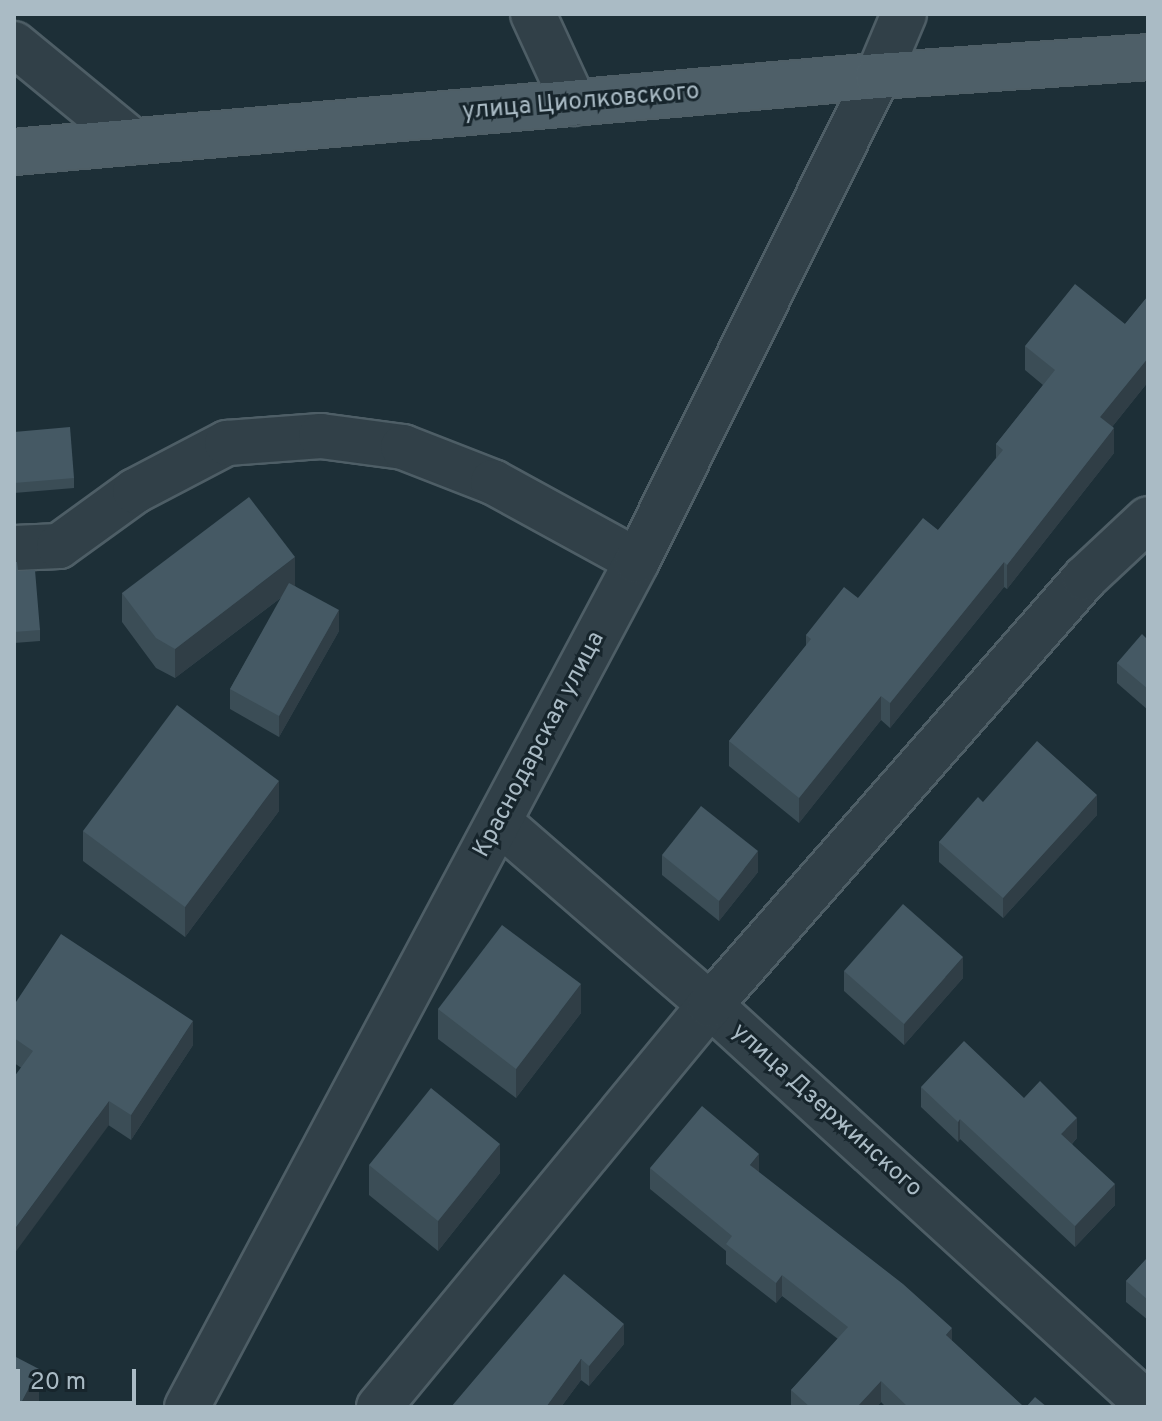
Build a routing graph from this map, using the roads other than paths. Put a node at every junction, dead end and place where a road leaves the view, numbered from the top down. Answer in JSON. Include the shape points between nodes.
{"nodes":[{"id":1,"x":533,"y":14,"type":"edge"},
{"id":2,"x":904,"y":14,"type":"edge"},
{"id":3,"x":14,"y":44,"type":"edge"},
{"id":4,"x":1148,"y":57,"type":"edge"},
{"id":5,"x":878,"y":76,"type":"junction"},
{"id":6,"x":574,"y":103,"type":"junction"},
{"id":7,"x":132,"y":141,"type":"junction"},
{"id":8,"x":14,"y":152,"type":"edge"},
{"id":9,"x":1141,"y":542,"type":"edge"},
{"id":10,"x":15,"y":548,"type":"edge"},
{"id":11,"x":637,"y":561,"type":"junction"},
{"id":12,"x":499,"y":822,"type":"junction"},
{"id":13,"x":710,"y":1005,"type":"junction"},
{"id":14,"x":1148,"y":1405,"type":"edge"},
{"id":15,"x":187,"y":1407,"type":"edge"},
{"id":16,"x":379,"y":1407,"type":"edge"}],
"edges":[{"from":1,"to":6,"type":"street"},
{"from":2,"to":5,"type":"street","name":"Краснодарская улица"},
{"from":3,"to":7,"type":"street"},
{"from":4,"to":5,"type":"main road","name":"улица Циолковского"},
{"from":5,"to":6,"type":"main road","name":"улица Циолковского"},
{"from":5,"to":11,"type":"street","name":"Краснодарская улица"},
{"from":6,"to":7,"type":"main road","name":"улица Циолковского"},
{"from":7,"to":8,"type":"main road","name":"улица Циолковского"},
{"from":9,"to":13,"type":"street","via":[[1085,578]]},
{"from":10,"to":11,"type":"street","via":[[59,546],[135,491],[227,443],[321,436],[403,447],[493,482]]},
{"from":11,"to":12,"type":"street","name":"Краснодарская улица"},
{"from":12,"to":13,"type":"street","name":"улица Дзержинского"},
{"from":12,"to":15,"type":"street","name":"Краснодарская улица"},
{"from":13,"to":14,"type":"street","name":"улица Дзержинского"},
{"from":13,"to":16,"type":"street"}]}
